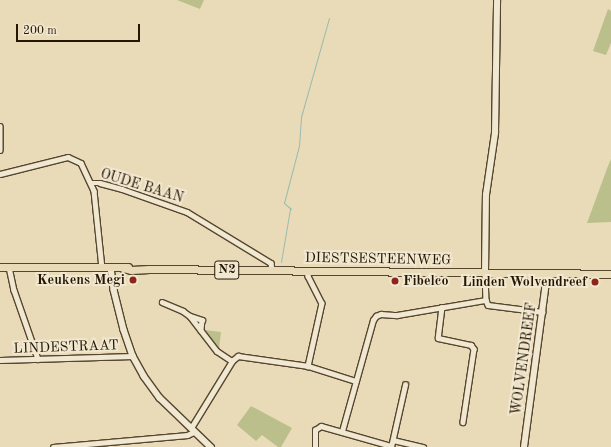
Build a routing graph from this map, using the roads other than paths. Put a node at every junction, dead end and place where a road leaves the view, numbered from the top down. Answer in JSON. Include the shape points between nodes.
{"nodes":[{"id":1,"x":497,"y":0,"type":"edge"},
{"id":2,"x":0,"y":126,"type":"edge"},
{"id":3,"x":0,"y":150,"type":"edge"},
{"id":4,"x":0,"y":174,"type":"edge"},
{"id":5,"x":91,"y":183,"type":"junction"},
{"id":6,"x":0,"y":267,"type":"edge"},
{"id":7,"x":9,"y":267,"type":"junction"},
{"id":8,"x":102,"y":268,"type":"junction"},
{"id":9,"x":111,"y":268,"type":"junction"},
{"id":10,"x":272,"y":270,"type":"junction"},
{"id":11,"x":308,"y":271,"type":"junction"},
{"id":12,"x":485,"y":273,"type":"junction"},
{"id":13,"x":548,"y":274,"type":"junction"},
{"id":14,"x":611,"y":274,"type":"edge"},
{"id":15,"x":486,"y":300,"type":"junction"},
{"id":16,"x":162,"y":302,"type":"dead end"},
{"id":17,"x":442,"y":307,"type":"junction"},
{"id":18,"x":543,"y":312,"type":"junction"},
{"id":19,"x":133,"y":356,"type":"junction"},
{"id":20,"x":38,"y":359,"type":"junction"},
{"id":21,"x":0,"y":360,"type":"edge"},
{"id":22,"x":232,"y":361,"type":"junction"},
{"id":23,"x":308,"y":366,"type":"junction"},
{"id":24,"x":356,"y":381,"type":"junction"},
{"id":25,"x":405,"y":385,"type":"dead end"},
{"id":26,"x":463,"y":422,"type":"dead end"},
{"id":27,"x":193,"y":430,"type":"junction"},
{"id":28,"x":342,"y":431,"type":"junction"},
{"id":29,"x":393,"y":440,"type":"junction"},
{"id":30,"x":53,"y":447,"type":"edge"},
{"id":31,"x":211,"y":447,"type":"edge"},
{"id":32,"x":315,"y":447,"type":"edge"},
{"id":33,"x":391,"y":447,"type":"edge"},
{"id":34,"x":423,"y":447,"type":"edge"},
{"id":35,"x":524,"y":447,"type":"edge"}],
"edges":[{"from":1,"to":12,"type":"street","via":[[495,133],[486,195]]},
{"from":2,"to":3,"type":"street"},
{"from":4,"to":5,"type":"street","name":"OUDE BAAN","via":[[68,157],[81,163]]},
{"from":5,"to":8,"type":"street"},
{"from":5,"to":10,"type":"street","name":"OUDE BAAN","via":[[122,189],[187,212],[271,263]]},
{"from":6,"to":7,"type":"main road","name":"DIESTSESTEENWEG","number":"N2"},
{"from":7,"to":8,"type":"main road","name":"DIESTSESTEENWEG","number":"N2"},
{"from":7,"to":20,"type":"street","via":[[14,290]]},
{"from":8,"to":9,"type":"main road","name":"DIESTSESTEENWEG","number":"N2"},
{"from":9,"to":10,"type":"main road","name":"DIESTSESTEENWEG","number":"N2"},
{"from":9,"to":19,"type":"street","via":[[121,321]]},
{"from":10,"to":11,"type":"main road","name":"DIESTSESTEENWEG","number":"N2"},
{"from":11,"to":12,"type":"main road","name":"DIESTSESTEENWEG","number":"N2"},
{"from":11,"to":23,"type":"street","via":[[308,276],[322,303]]},
{"from":12,"to":13,"type":"main road","name":"DIESTSESTEENWEG","number":"N2"},
{"from":12,"to":15,"type":"street"},
{"from":13,"to":14,"type":"main road","name":"DIESTSESTEENWEG","number":"N2"},
{"from":13,"to":18,"type":"street","name":"WOLVENDREEF"},
{"from":15,"to":17,"type":"street"},
{"from":15,"to":18,"type":"street","via":[[488,305]]},
{"from":16,"to":22,"type":"street","via":[[190,316],[217,351]]},
{"from":17,"to":24,"type":"street","via":[[397,315],[381,314],[373,320]]},
{"from":17,"to":26,"type":"street","via":[[438,338],[471,345],[474,349]]},
{"from":18,"to":35,"type":"street","name":"WOLVENDREEF"},
{"from":19,"to":20,"type":"street","name":"LINDESTRAAT"},
{"from":19,"to":27,"type":"street","via":[[152,388]]},
{"from":20,"to":21,"type":"street","name":"LINDESTRAAT"},
{"from":22,"to":23,"type":"street","via":[[238,356]]},
{"from":22,"to":27,"type":"street"},
{"from":23,"to":24,"type":"street"},
{"from":24,"to":28,"type":"street"},
{"from":25,"to":29,"type":"street"},
{"from":27,"to":30,"type":"street","via":[[192,434],[169,437]]},
{"from":27,"to":31,"type":"street"},
{"from":28,"to":32,"type":"street","via":[[321,426],[315,430]]},
{"from":28,"to":33,"type":"street"},
{"from":29,"to":33,"type":"street"},
{"from":29,"to":34,"type":"street"}]}
